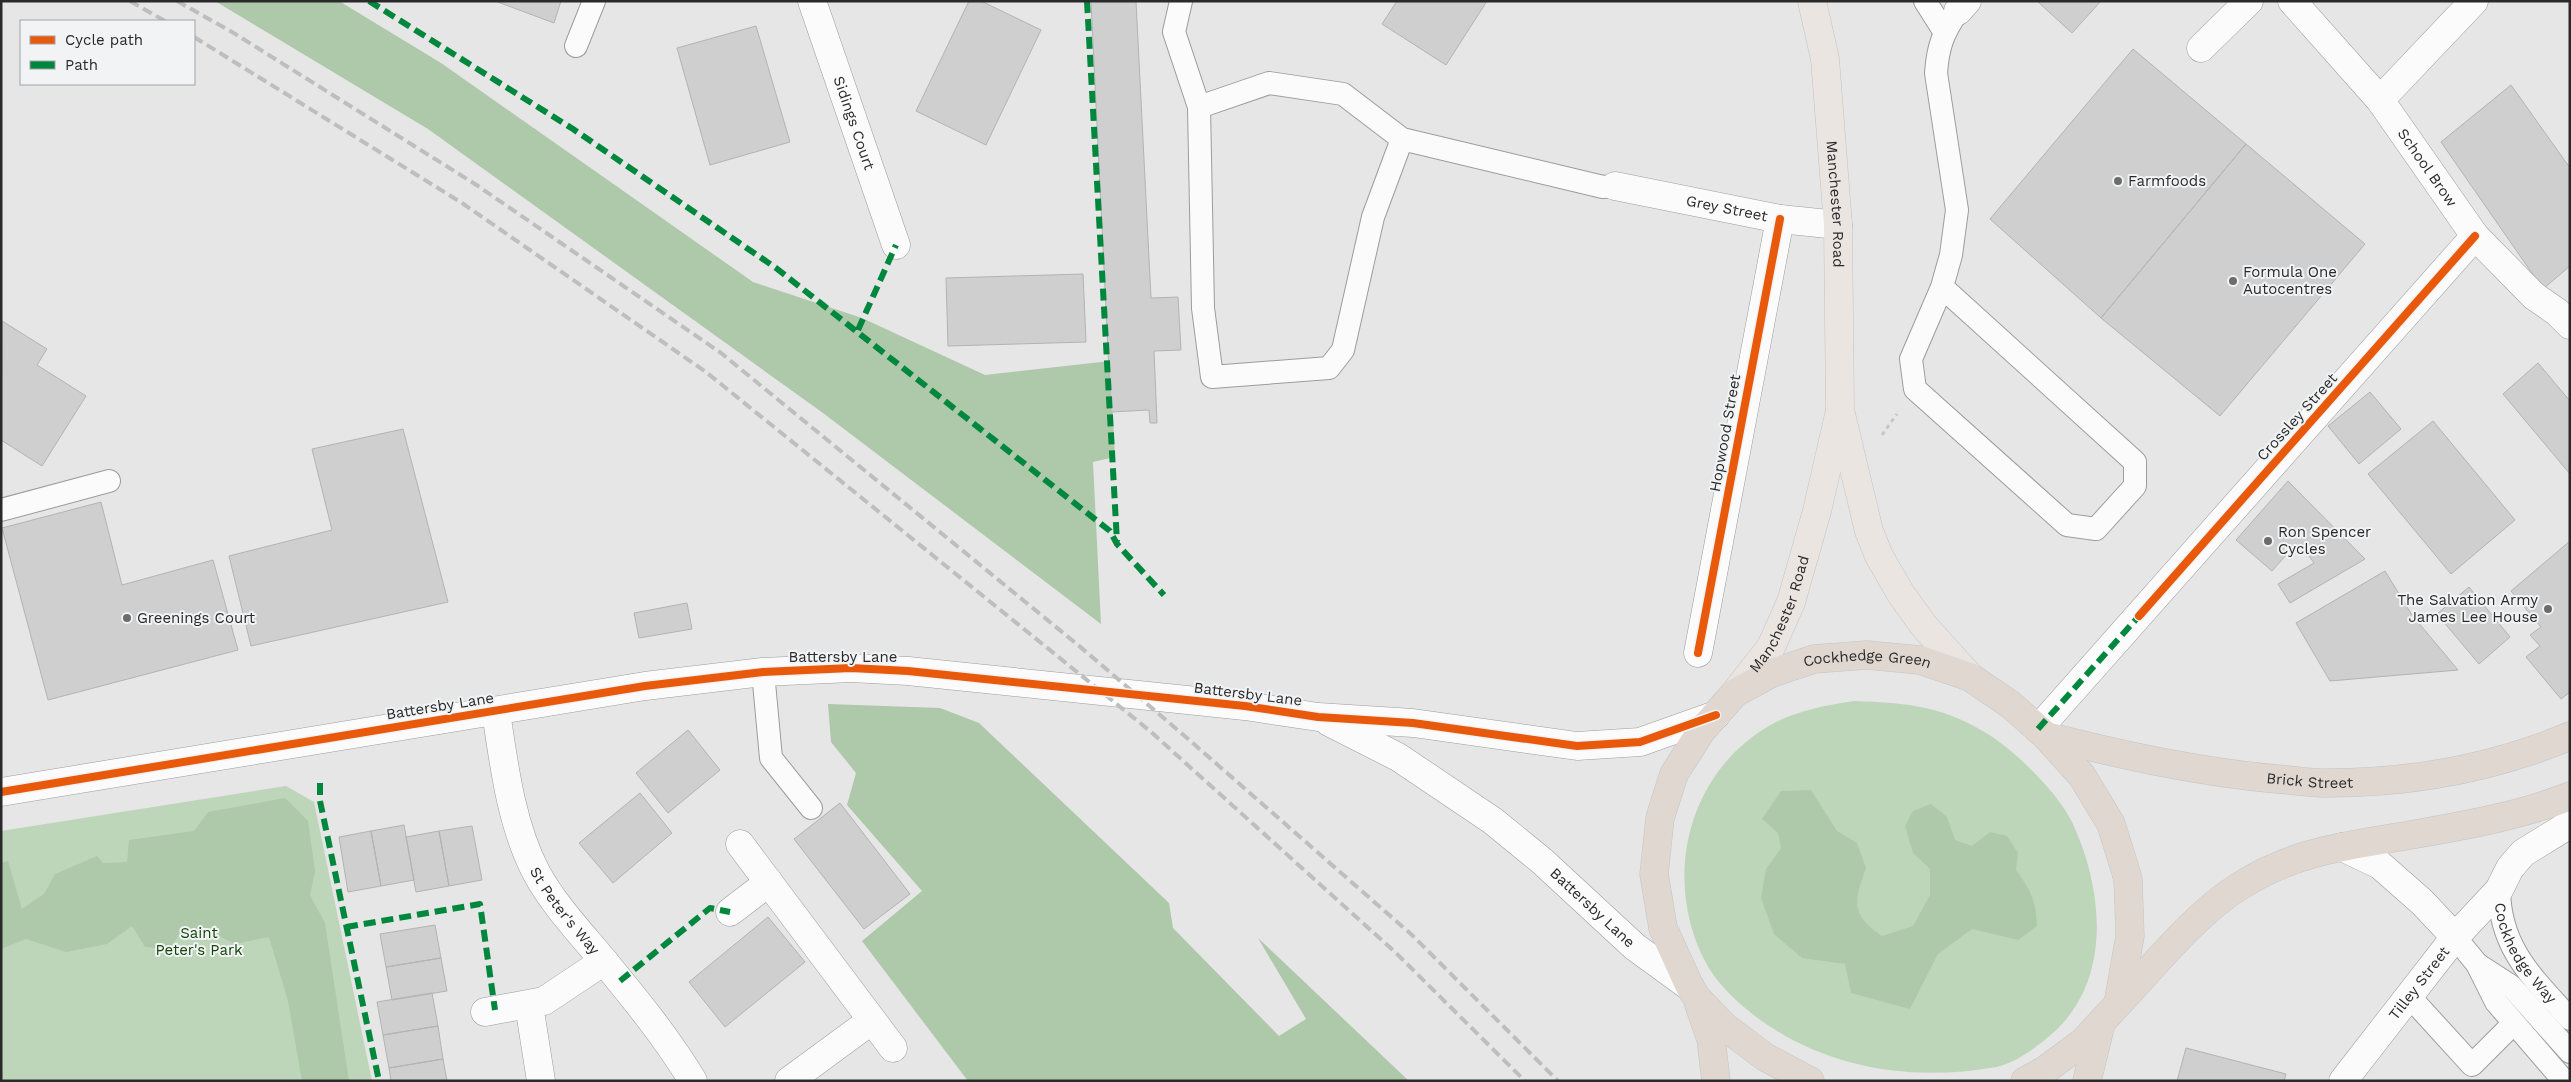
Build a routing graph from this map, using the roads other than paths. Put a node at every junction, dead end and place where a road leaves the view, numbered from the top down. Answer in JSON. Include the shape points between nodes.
{"nodes":[{"id":1,"x":594,"y":1,"type":"edge"},
{"id":2,"x":812,"y":1,"type":"edge"},
{"id":3,"x":1181,"y":1,"type":"edge"},
{"id":4,"x":1812,"y":1,"type":"edge"},
{"id":5,"x":1925,"y":1,"type":"edge"},
{"id":6,"x":2249,"y":1,"type":"edge"},
{"id":7,"x":2292,"y":1,"type":"edge"},
{"id":8,"x":2474,"y":1,"type":"edge"},
{"id":9,"x":1956,"y":14,"type":"edge"},
{"id":10,"x":576,"y":46,"type":"dead end"},
{"id":11,"x":2201,"y":48,"type":"dead end"},
{"id":12,"x":2380,"y":100,"type":"junction"},
{"id":13,"x":1199,"y":107,"type":"junction"},
{"id":14,"x":1402,"y":139,"type":"junction"},
{"id":15,"x":1616,"y":186,"type":"joint"},
{"id":16,"x":1780,"y":219,"type":"junction"},
{"id":17,"x":1838,"y":225,"type":"junction"},
{"id":18,"x":2475,"y":236,"type":"junction"},
{"id":19,"x":896,"y":245,"type":"dead end"},
{"id":20,"x":1942,"y":287,"type":"junction"},
{"id":21,"x":2566,"y":312,"type":"edge"},
{"id":22,"x":1840,"y":410,"type":"junction"},
{"id":23,"x":109,"y":481,"type":"dead end"},
{"id":24,"x":1,"y":510,"type":"edge"},
{"id":25,"x":1698,"y":653,"type":"dead end"},
{"id":26,"x":763,"y":672,"type":"junction"},
{"id":27,"x":1970,"y":677,"type":"junction"},
{"id":28,"x":1735,"y":693,"type":"junction"},
{"id":29,"x":496,"y":712,"type":"junction"},
{"id":30,"x":1716,"y":714,"type":"junction"},
{"id":31,"x":1318,"y":717,"type":"junction"},
{"id":32,"x":2042,"y":732,"type":"junction"},
{"id":33,"x":2570,"y":736,"type":"edge"},
{"id":34,"x":2,"y":787,"type":"edge"},
{"id":35,"x":2570,"y":796,"type":"edge"},
{"id":36,"x":811,"y":808,"type":"dead end"},
{"id":37,"x":2570,"y":824,"type":"edge"},
{"id":38,"x":740,"y":844,"type":"dead end"},
{"id":39,"x":2342,"y":846,"type":"junction"},
{"id":40,"x":769,"y":882,"type":"junction"},
{"id":41,"x":2498,"y":890,"type":"junction"},
{"id":42,"x":730,"y":912,"type":"dead end"},
{"id":43,"x":2455,"y":937,"type":"junction"},
{"id":44,"x":604,"y":961,"type":"junction"},
{"id":45,"x":2477,"y":964,"type":"junction"},
{"id":46,"x":1694,"y":993,"type":"junction"},
{"id":47,"x":2409,"y":996,"type":"junction"},
{"id":48,"x":528,"y":1005,"type":"junction"},
{"id":49,"x":485,"y":1012,"type":"dead end"},
{"id":50,"x":2110,"y":1013,"type":"junction"},
{"id":51,"x":2570,"y":1019,"type":"edge"},
{"id":52,"x":872,"y":1020,"type":"junction"},
{"id":53,"x":2513,"y":1024,"type":"junction"},
{"id":54,"x":894,"y":1048,"type":"dead end"},
{"id":55,"x":2570,"y":1052,"type":"edge"},
{"id":56,"x":542,"y":1081,"type":"edge"},
{"id":57,"x":693,"y":1081,"type":"edge"},
{"id":58,"x":789,"y":1081,"type":"edge"},
{"id":59,"x":1716,"y":1081,"type":"edge"},
{"id":60,"x":1810,"y":1081,"type":"edge"},
{"id":61,"x":2026,"y":1081,"type":"edge"},
{"id":62,"x":2087,"y":1081,"type":"edge"},
{"id":63,"x":2343,"y":1081,"type":"edge"},
{"id":64,"x":2564,"y":1081,"type":"edge"}],
"edges":[{"from":1,"to":10,"type":"lane"},
{"from":2,"to":19,"type":"street","name":"Sidings Court"},
{"from":3,"to":13,"type":"lane","via":[[1174,32]]},
{"from":4,"to":17,"type":"main road","name":"Manchester Road","via":[[1824,58]]},
{"from":5,"to":9,"type":"lane"},
{"from":6,"to":11,"type":"street"},
{"from":7,"to":12,"type":"street","name":"School Brow"},
{"from":8,"to":12,"type":"street"},
{"from":9,"to":20,"type":"lane","via":[[1937,51],[1936,73],[1957,210],[1951,255]]},
{"from":12,"to":18,"type":"street","name":"School Brow"},
{"from":13,"to":14,"type":"lane","via":[[1269,83],[1343,94]]},
{"from":13,"to":14,"type":"lane","via":[[1203,308],[1212,377],[1329,368],[1342,350],[1373,217]]},
{"from":14,"to":15,"type":"lane","via":[[1603,187]]},
{"from":15,"to":16,"type":"street","name":"Grey Street"},
{"from":16,"to":17,"type":"street","name":"Grey Street"},
{"from":16,"to":25,"type":"street","name":"Hopwood Street"},
{"from":17,"to":22,"type":"main road","name":"Manchester Road"},
{"from":18,"to":21,"type":"street","name":"School Brow","via":[[2534,296]]},
{"from":18,"to":32,"type":"street","name":"Crossley Street","via":[[2139,616]]},
{"from":20,"to":20,"type":"lane","via":[[2135,462],[2135,486],[2096,529],[2067,525],[1915,390],[1911,359]]},
{"from":22,"to":27,"type":"main road","name":"Manchester Road","via":[[1869,531],[1879,556],[1924,626]]},
{"from":22,"to":28,"type":"main road","name":"Manchester Road","via":[[1791,602],[1771,647]]},
{"from":23,"to":24,"type":"lane"},
{"from":26,"to":29,"type":"street","name":"Battersby Lane","via":[[645,686]]},
{"from":26,"to":31,"type":"street","name":"Battersby Lane","via":[[851,668],[908,671],[1245,706]]},
{"from":26,"to":36,"type":"lane","via":[[771,758]]},
{"from":27,"to":28,"type":"highway","name":"Cockhedge Green","via":[[1920,660],[1867,655],[1814,659],[1772,673]]},
{"from":27,"to":32,"type":"highway","name":"Cockhedge Green","via":[[2011,705]]},
{"from":28,"to":30,"type":"highway","name":"Cockhedge Green"},
{"from":29,"to":34,"type":"street","name":"Battersby Lane"},
{"from":29,"to":44,"type":"street","name":"St Peter's Way","via":[[524,847],[550,897]]},
{"from":30,"to":31,"type":"street","name":"Battersby Lane","via":[[1640,742],[1576,746],[1413,723]]},
{"from":30,"to":46,"type":"highway","name":"Cockhedge Green","via":[[1674,774],[1660,818],[1654,874],[1663,928]]},
{"from":31,"to":46,"type":"street","name":"Battersby Lane","via":[[1398,757],[1492,821],[1542,861],[1635,947]]},
{"from":32,"to":33,"type":"highway","name":"Brick Street","via":[[2131,757],[2197,770],[2325,783],[2406,778],[2484,765]]},
{"from":32,"to":50,"type":"highway","name":"Cockhedge Green","via":[[2082,776],[2111,824],[2128,879],[2130,936]]},
{"from":35,"to":39,"type":"highway","via":[[2497,819]]},
{"from":37,"to":41,"type":"street","name":"Cockhedge Way","via":[[2522,853]]},
{"from":38,"to":40,"type":"street"},
{"from":39,"to":43,"type":"street","name":"Cockhedge Way","via":[[2380,865]]},
{"from":39,"to":50,"type":"highway","via":[[2292,858],[2239,886],[2206,911]]},
{"from":40,"to":42,"type":"street"},
{"from":40,"to":52,"type":"street"},
{"from":41,"to":43,"type":"street","name":"Tilley Street"},
{"from":41,"to":51,"type":"lane","name":"Cockhedge Way","via":[[2499,911],[2509,944],[2520,964]]},
{"from":43,"to":45,"type":"lane","name":"Cockhedge Way"},
{"from":43,"to":47,"type":"street","name":"Tilley Street"},
{"from":44,"to":48,"type":"street","name":"St Peter's Way","via":[[560,992]]},
{"from":44,"to":57,"type":"street","name":"St Peter's Way"},
{"from":45,"to":53,"type":"lane","name":"Cockhedge Way","via":[[2496,1002]]},
{"from":45,"to":55,"type":"lane","name":"Cockhedge Way","via":[[2511,986]]},
{"from":46,"to":59,"type":"highway","via":[[1711,1039]]},
{"from":46,"to":60,"type":"highway","name":"Cockhedge Green","via":[[1725,1027],[1765,1057]]},
{"from":47,"to":53,"type":"lane","via":[[2472,1065]]},
{"from":47,"to":63,"type":"street","name":"Tilley Street"},
{"from":48,"to":49,"type":"street","name":"St Peter's Way"},
{"from":48,"to":56,"type":"street"},
{"from":50,"to":61,"type":"highway","via":[[2083,1042]]},
{"from":50,"to":62,"type":"highway","name":"Cockhedge Green"},
{"from":52,"to":54,"type":"street"},
{"from":52,"to":58,"type":"street"},
{"from":53,"to":64,"type":"lane","name":"Cockhedge Way"}]}
